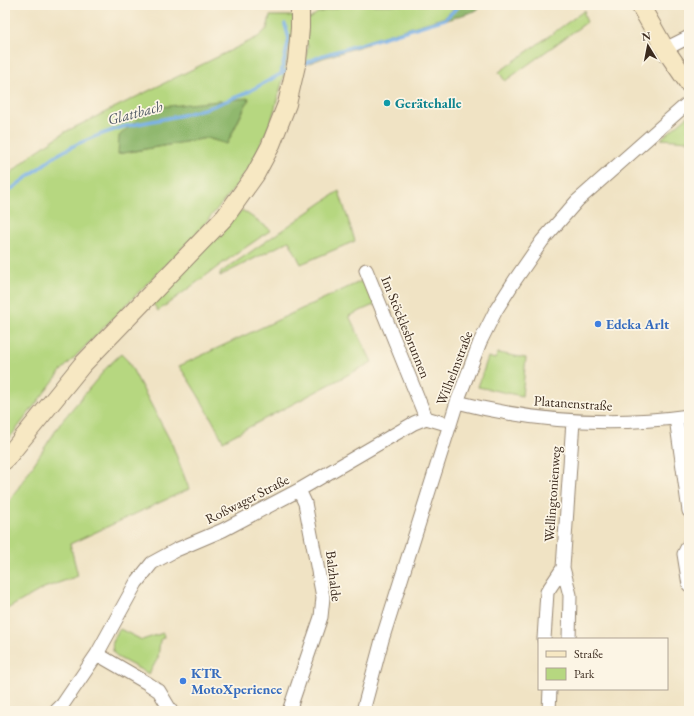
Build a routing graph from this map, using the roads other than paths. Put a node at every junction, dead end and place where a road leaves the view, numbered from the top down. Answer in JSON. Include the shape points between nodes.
{"nodes":[{"id":1,"x":300,"y":5,"type":"edge"},
{"id":2,"x":640,"y":5,"type":"edge"},
{"id":3,"x":689,"y":37,"type":"edge"},
{"id":4,"x":665,"y":49,"type":"junction"},
{"id":5,"x":689,"y":84,"type":"edge"},
{"id":6,"x":689,"y":102,"type":"edge"},
{"id":7,"x":366,"y":270,"type":"dead end"},
{"id":8,"x":457,"y":402,"type":"junction"},
{"id":9,"x":683,"y":417,"type":"edge"},
{"id":10,"x":426,"y":418,"type":"junction"},
{"id":11,"x":572,"y":421,"type":"junction"},
{"id":12,"x":450,"y":425,"type":"junction"},
{"id":13,"x":5,"y":460,"type":"edge"},
{"id":14,"x":299,"y":490,"type":"junction"},
{"id":15,"x":689,"y":511,"type":"edge"},
{"id":16,"x":689,"y":544,"type":"edge"},
{"id":17,"x":563,"y":568,"type":"junction"},
{"id":18,"x":689,"y":585,"type":"edge"},
{"id":19,"x":544,"y":638,"type":"edge"},
{"id":20,"x":569,"y":638,"type":"edge"},
{"id":21,"x":96,"y":654,"type":"junction"},
{"id":22,"x":550,"y":690,"type":"edge"},
{"id":23,"x":56,"y":711,"type":"edge"},
{"id":24,"x":171,"y":711,"type":"edge"},
{"id":25,"x":289,"y":711,"type":"edge"},
{"id":26,"x":363,"y":711,"type":"edge"},
{"id":27,"x":549,"y":711,"type":"edge"}],
"edges":[{"from":1,"to":13,"type":"main road","via":[[296,68],[287,104],[255,175],[225,216],[82,365]]},
{"from":2,"to":4,"type":"main road"},
{"from":3,"to":4,"type":"street"},
{"from":4,"to":5,"type":"main road"},
{"from":6,"to":8,"type":"street","name":"Wilhelmstraße","via":[[578,201],[542,241],[496,310],[480,342]]},
{"from":7,"to":10,"type":"street","name":"Im Stöcklesbrunnen"},
{"from":8,"to":11,"type":"street","name":"Platanenstraße","via":[[523,416]]},
{"from":8,"to":12,"type":"street","name":"Wilhelmstraße"},
{"from":9,"to":11,"type":"street","name":"Platanenstraße","via":[[619,422]]},
{"from":9,"to":15,"type":"street"},
{"from":10,"to":12,"type":"street"},
{"from":10,"to":14,"type":"street","name":"Roßwager Straße"},
{"from":11,"to":17,"type":"street","name":"Wellingtonienweg"},
{"from":12,"to":26,"type":"street","name":"Wilhelmstraße","via":[[382,640]]},
{"from":14,"to":21,"type":"street","name":"Roßwager Straße","via":[[223,530],[152,563],[136,583]]},
{"from":14,"to":25,"type":"street","name":"Balzhalde","via":[[306,503],[322,597],[321,617]]},
{"from":16,"to":18,"type":"street","via":[[684,554]]},
{"from":17,"to":19,"type":"street","via":[[547,592]]},
{"from":17,"to":20,"type":"street","name":"Wellingtonienweg","via":[[570,595]]},
{"from":21,"to":23,"type":"street","name":"Roßwager Straße"},
{"from":21,"to":24,"type":"street","via":[[159,691]]},
{"from":22,"to":27,"type":"street"}]}
